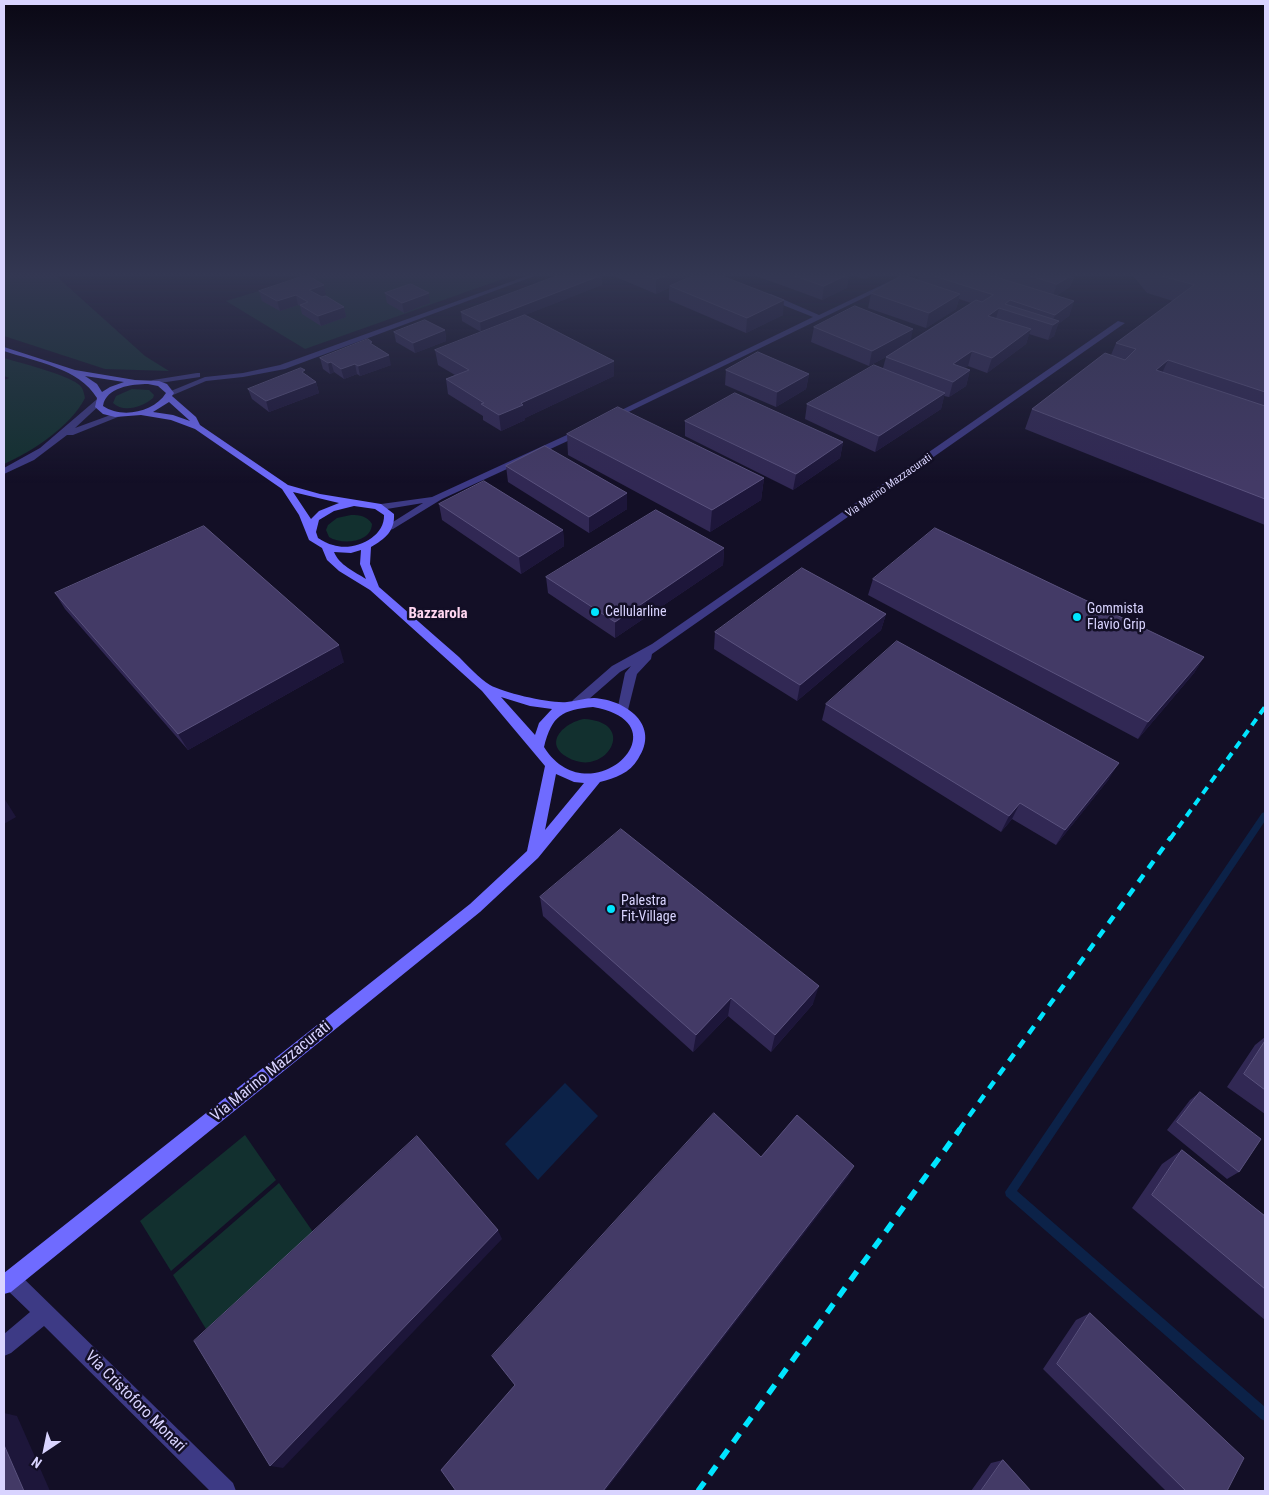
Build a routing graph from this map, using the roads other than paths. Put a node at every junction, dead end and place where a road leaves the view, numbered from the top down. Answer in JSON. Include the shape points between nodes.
{"nodes":[{"id":1,"x":346,"y":344,"type":"edge"},
{"id":2,"x":763,"y":344,"type":"edge"},
{"id":3,"x":1091,"y":344,"type":"edge"},
{"id":4,"x":4,"y":349,"type":"edge"},
{"id":5,"x":74,"y":372,"type":"junction"},
{"id":6,"x":227,"y":376,"type":"junction"},
{"id":7,"x":139,"y":382,"type":"junction"},
{"id":8,"x":153,"y":382,"type":"junction"},
{"id":9,"x":169,"y":395,"type":"junction"},
{"id":10,"x":100,"y":400,"type":"junction"},
{"id":11,"x":142,"y":413,"type":"junction"},
{"id":12,"x":119,"y":415,"type":"junction"},
{"id":13,"x":597,"y":424,"type":"edge"},
{"id":14,"x":198,"y":427,"type":"junction"},
{"id":15,"x":588,"y":428,"type":"edge"},
{"id":16,"x":58,"y":438,"type":"junction"},
{"id":17,"x":4,"y":471,"type":"edge"},
{"id":18,"x":285,"y":488,"type":"junction"},
{"id":19,"x":439,"y":497,"type":"junction"},
{"id":20,"x":354,"y":503,"type":"junction"},
{"id":21,"x":382,"y":507,"type":"junction"},
{"id":22,"x":390,"y":527,"type":"junction"},
{"id":23,"x":310,"y":529,"type":"junction"},
{"id":24,"x":366,"y":546,"type":"junction"},
{"id":25,"x":326,"y":548,"type":"junction"},
{"id":26,"x":374,"y":588,"type":"junction"},
{"id":27,"x":656,"y":647,"type":"junction"},
{"id":28,"x":486,"y":688,"type":"junction"},
{"id":29,"x":571,"y":705,"type":"junction"},
{"id":30,"x":623,"y":711,"type":"junction"},
{"id":31,"x":538,"y":747,"type":"junction"},
{"id":32,"x":551,"y":767,"type":"junction"},
{"id":33,"x":596,"y":778,"type":"junction"},
{"id":34,"x":533,"y":854,"type":"junction"},
{"id":35,"x":7,"y":1282,"type":"edge"},
{"id":36,"x":45,"y":1313,"type":"junction"},
{"id":37,"x":4,"y":1346,"type":"edge"},
{"id":38,"x":225,"y":1491,"type":"edge"}],
"edges":[{"from":1,"to":6,"type":"street","via":[[282,367]]},
{"from":2,"to":13,"type":"street"},
{"from":3,"to":27,"type":"street","name":"Via Marino Mazzacurati"},
{"from":4,"to":5,"type":"street"},
{"from":5,"to":7,"type":"street"},
{"from":5,"to":10,"type":"street","via":[[94,386]]},
{"from":6,"to":8,"type":"street","via":[[199,375]]},
{"from":6,"to":9,"type":"street","via":[[196,382]]},
{"from":7,"to":8,"type":"street"},
{"from":7,"to":10,"type":"street","via":[[116,388]]},
{"from":8,"to":9,"type":"street","via":[[167,388]]},
{"from":9,"to":11,"type":"street","via":[[159,406]]},
{"from":9,"to":14,"type":"street"},
{"from":10,"to":12,"type":"street","via":[[99,407],[103,411]]},
{"from":10,"to":16,"type":"street"},
{"from":11,"to":12,"type":"street"},
{"from":11,"to":14,"type":"street","via":[[173,418]]},
{"from":12,"to":16,"type":"street"},
{"from":14,"to":18,"type":"street"},
{"from":15,"to":19,"type":"street"},
{"from":16,"to":17,"type":"street","via":[[28,461]]},
{"from":18,"to":20,"type":"street"},
{"from":18,"to":23,"type":"street"},
{"from":19,"to":21,"type":"street"},
{"from":19,"to":22,"type":"street"},
{"from":20,"to":21,"type":"street"},
{"from":20,"to":23,"type":"street","via":[[330,508],[313,521]]},
{"from":21,"to":22,"type":"street","via":[[391,519]]},
{"from":22,"to":24,"type":"street","via":[[386,534]]},
{"from":23,"to":25,"type":"street","via":[[314,540]]},
{"from":24,"to":25,"type":"street","via":[[339,550]]},
{"from":24,"to":26,"type":"street","via":[[365,564]]},
{"from":25,"to":26,"type":"street","via":[[343,569]]},
{"from":26,"to":28,"type":"street"},
{"from":27,"to":29,"type":"street","name":"Via Marino Mazzacurati","via":[[616,668]]},
{"from":27,"to":30,"type":"street","name":"Via Marino Mazzacurati","via":[[631,673]]},
{"from":28,"to":29,"type":"street","via":[[530,702]]},
{"from":28,"to":31,"type":"street"},
{"from":29,"to":30,"type":"street","via":[[593,702],[609,704]]},
{"from":29,"to":31,"type":"street","name":"Via Marino Mazzacurati","via":[[552,714],[543,723]]},
{"from":30,"to":33,"type":"street","name":"Via Marino Mazzacurati","via":[[638,729],[638,750],[622,768]]},
{"from":31,"to":32,"type":"street"},
{"from":32,"to":33,"type":"street","name":"Via Marino Mazzacurati","via":[[580,778]]},
{"from":32,"to":34,"type":"street"},
{"from":33,"to":34,"type":"street","name":"Via Marino Mazzacurati"},
{"from":34,"to":35,"type":"street","name":"Via Marino Mazzacurati","via":[[475,908]]},
{"from":35,"to":36,"type":"street","name":"Via Cristoforo Monari"},
{"from":36,"to":37,"type":"street"},
{"from":36,"to":38,"type":"street","name":"Via Cristoforo Monari"}]}
